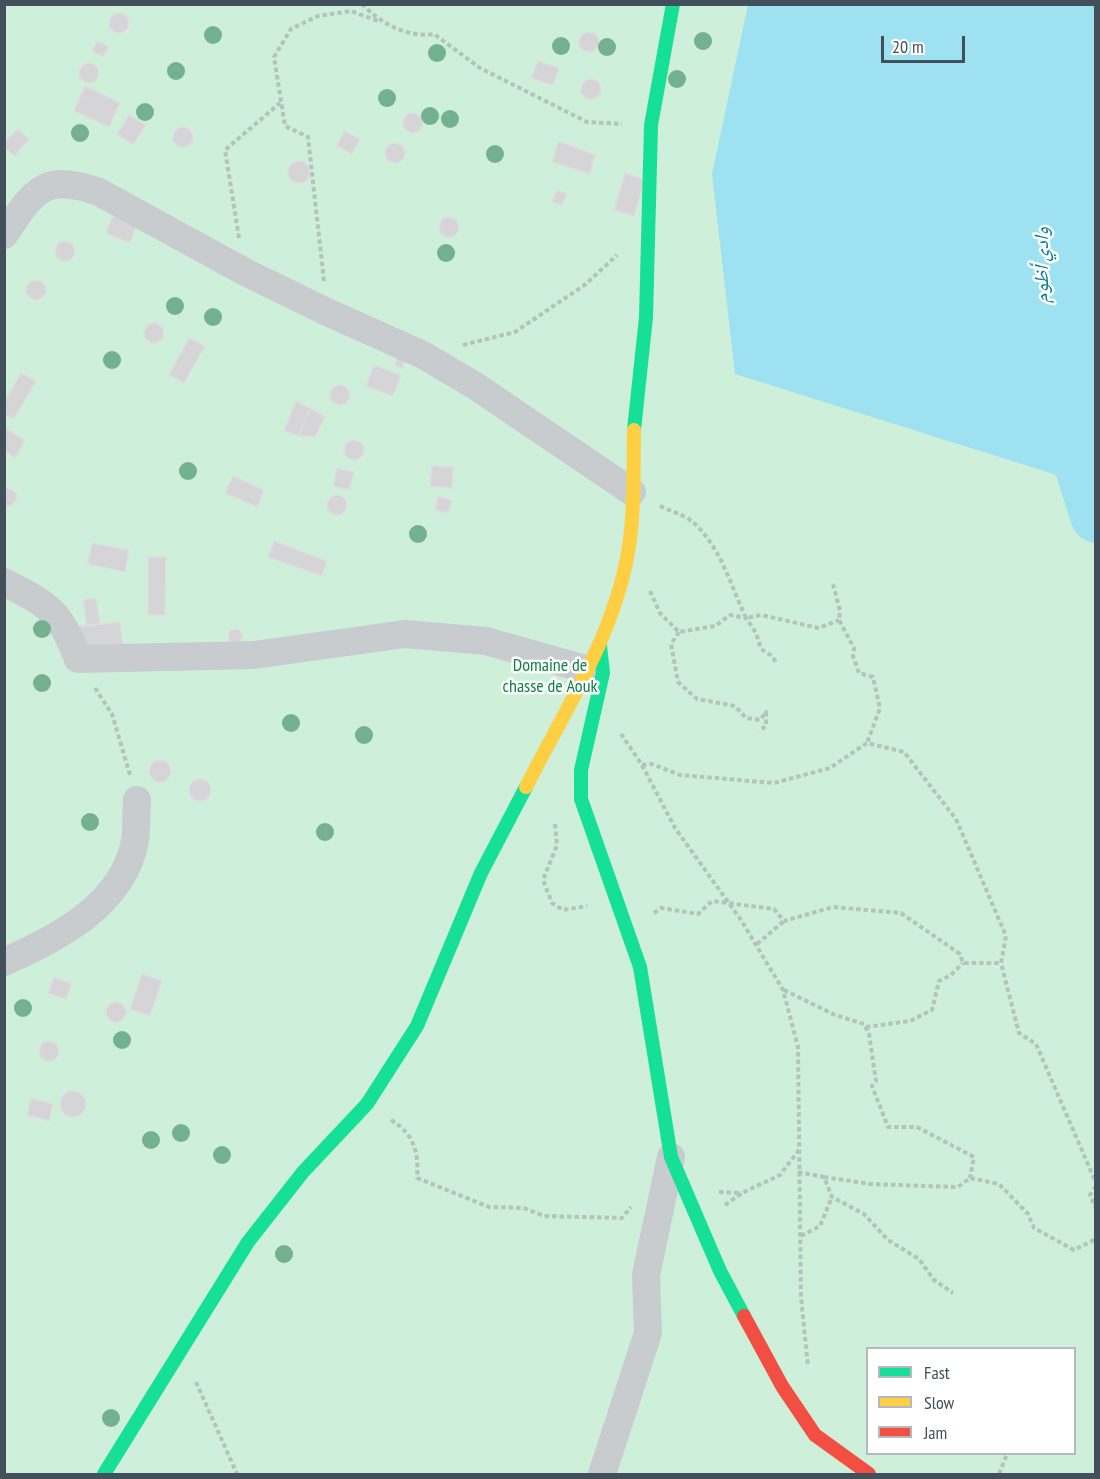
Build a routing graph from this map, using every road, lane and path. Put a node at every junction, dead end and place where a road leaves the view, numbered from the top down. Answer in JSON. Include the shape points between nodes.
{"nodes":[{"id":1,"x":362,"y":4,"type":"edge"},
{"id":2,"x":673,"y":4,"type":"edge"},
{"id":3,"x":378,"y":21,"type":"junction"},
{"id":4,"x":280,"y":103,"type":"junction"},
{"id":5,"x":651,"y":125,"type":"junction"},
{"id":6,"x":649,"y":226,"type":"junction"},
{"id":7,"x":4,"y":235,"type":"edge"},
{"id":8,"x":245,"y":272,"type":"junction"},
{"id":9,"x":327,"y":312,"type":"junction"},
{"id":10,"x":423,"y":355,"type":"junction"},
{"id":11,"x":632,"y":492,"type":"junction"},
{"id":12,"x":4,"y":582,"type":"edge"},
{"id":13,"x":833,"y":584,"type":"dead end"},
{"id":14,"x":647,"y":585,"type":"dead end"},
{"id":15,"x":746,"y":618,"type":"junction"},
{"id":16,"x":839,"y":620,"type":"junction"},
{"id":17,"x":679,"y":632,"type":"junction"},
{"id":18,"x":600,"y":643,"type":"junction"},
{"id":19,"x":78,"y":659,"type":"junction"},
{"id":20,"x":777,"y":664,"type":"dead end"},
{"id":21,"x":585,"y":669,"type":"junction"},
{"id":22,"x":599,"y":697,"type":"junction"},
{"id":23,"x":759,"y":731,"type":"dead end"},
{"id":24,"x":867,"y":743,"type":"junction"},
{"id":25,"x":642,"y":765,"type":"junction"},
{"id":26,"x":581,"y":799,"type":"junction"},
{"id":27,"x":137,"y":800,"type":"joint"},
{"id":28,"x":617,"y":902,"type":"junction"},
{"id":29,"x":728,"y":902,"type":"junction"},
{"id":30,"x":784,"y":921,"type":"junction"},
{"id":31,"x":757,"y":944,"type":"junction"},
{"id":32,"x":4,"y":962,"type":"edge"},
{"id":33,"x":963,"y":963,"type":"junction"},
{"id":34,"x":1001,"y":963,"type":"junction"},
{"id":35,"x":783,"y":990,"type":"junction"},
{"id":36,"x":866,"y":1027,"type":"junction"},
{"id":37,"x":367,"y":1104,"type":"junction"},
{"id":38,"x":800,"y":1149,"type":"junction"},
{"id":39,"x":671,"y":1157,"type":"junction"},
{"id":40,"x":798,"y":1172,"type":"junction"},
{"id":41,"x":824,"y":1177,"type":"junction"},
{"id":42,"x":970,"y":1178,"type":"junction"},
{"id":43,"x":1095,"y":1184,"type":"edge"},
{"id":44,"x":832,"y":1197,"type":"junction"},
{"id":45,"x":636,"y":1200,"type":"dead end"},
{"id":46,"x":1095,"y":1209,"type":"edge"},
{"id":47,"x":699,"y":1223,"type":"junction"},
{"id":48,"x":801,"y":1237,"type":"junction"},
{"id":49,"x":1095,"y":1239,"type":"edge"},
{"id":50,"x":953,"y":1293,"type":"dead end"},
{"id":51,"x":181,"y":1352,"type":"junction"},
{"id":52,"x":809,"y":1378,"type":"dead end"},
{"id":53,"x":1007,"y":1455,"type":"edge"},
{"id":54,"x":104,"y":1474,"type":"edge"},
{"id":55,"x":237,"y":1474,"type":"edge"},
{"id":56,"x":602,"y":1474,"type":"edge"},
{"id":57,"x":869,"y":1474,"type":"edge"},
{"id":58,"x":999,"y":1474,"type":"edge"}],
"edges":[{"from":1,"to":3,"type":"path"},
{"from":2,"to":5,"type":"street"},
{"from":3,"to":4,"type":"path","via":[[351,11],[318,16],[291,29],[274,57]]},
{"from":3,"to":5,"type":"path","via":[[420,36],[434,34],[480,68],[587,122]]},
{"from":4,"to":8,"type":"path","via":[[225,150]]},
{"from":4,"to":9,"type":"path","via":[[285,126],[308,137]]},
{"from":5,"to":6,"type":"street"},
{"from":6,"to":10,"type":"path","via":[[586,284],[515,332]]},
{"from":6,"to":11,"type":"street"},
{"from":7,"to":8,"type":"street","via":[[30,197],[48,185],[75,184],[99,192]]},
{"from":8,"to":9,"type":"street"},
{"from":9,"to":10,"type":"street"},
{"from":10,"to":11,"type":"street"},
{"from":11,"to":15,"type":"path","via":[[692,521],[729,576]]},
{"from":11,"to":18,"type":"street","via":[[626,567]]},
{"from":12,"to":19,"type":"street","via":[[50,607],[66,628]]},
{"from":13,"to":16,"type":"path"},
{"from":14,"to":17,"type":"path","via":[[660,613]]},
{"from":15,"to":16,"type":"path","via":[[761,615],[819,628]]},
{"from":15,"to":17,"type":"path","via":[[730,615],[715,626]]},
{"from":15,"to":20,"type":"path","via":[[761,650]]},
{"from":16,"to":24,"type":"path","via":[[854,648],[859,673],[873,677],[880,708]]},
{"from":17,"to":23,"type":"path","via":[[671,644],[678,682],[697,699],[735,706],[746,718],[760,720],[766,712],[766,726]]},
{"from":18,"to":21,"type":"street"},
{"from":18,"to":22,"type":"street","via":[[603,673]]},
{"from":19,"to":21,"type":"street","via":[[254,655],[405,634],[486,640]]},
{"from":19,"to":27,"type":"path","via":[[112,714]]},
{"from":21,"to":37,"type":"street","via":[[481,873],[417,1026]]},
{"from":22,"to":25,"type":"path"},
{"from":22,"to":26,"type":"street","via":[[581,770]]},
{"from":24,"to":25,"type":"path","via":[[830,768],[774,783],[680,775],[652,764]]},
{"from":24,"to":34,"type":"path","via":[[904,752],[956,819],[1006,936]]},
{"from":25,"to":29,"type":"path","via":[[675,828]]},
{"from":26,"to":28,"type":"street"},
{"from":26,"to":28,"type":"path","via":[[554,812],[557,845],[543,880],[552,903],[563,910]]},
{"from":27,"to":32,"type":"street","via":[[135,842],[120,880],[96,910]]},
{"from":28,"to":29,"type":"path","via":[[649,916],[661,908],[698,914],[712,901]]},
{"from":28,"to":39,"type":"street","via":[[640,967]]},
{"from":29,"to":30,"type":"path","via":[[774,909]]},
{"from":29,"to":31,"type":"path"},
{"from":30,"to":31,"type":"path"},
{"from":30,"to":33,"type":"path","via":[[833,907],[901,913],[960,954]]},
{"from":31,"to":35,"type":"path"},
{"from":33,"to":34,"type":"path"},
{"from":33,"to":36,"type":"path","via":[[939,981],[932,1010],[910,1021]]},
{"from":34,"to":43,"type":"path","via":[[1018,1033],[1036,1044]]},
{"from":35,"to":36,"type":"path"},
{"from":35,"to":38,"type":"path","via":[[798,1047]]},
{"from":36,"to":42,"type":"path","via":[[876,1081],[872,1086],[883,1119],[888,1126],[917,1127],[974,1157]]},
{"from":37,"to":45,"type":"path","via":[[406,1130],[419,1156],[417,1178],[489,1207],[524,1208],[544,1216],[622,1218]]},
{"from":37,"to":51,"type":"street","via":[[303,1172],[248,1242]]},
{"from":38,"to":40,"type":"path"},
{"from":38,"to":47,"type":"path","via":[[780,1175],[742,1193]]},
{"from":39,"to":47,"type":"street"},
{"from":39,"to":56,"type":"street","via":[[646,1275],[648,1333]]},
{"from":40,"to":41,"type":"path"},
{"from":40,"to":48,"type":"path"},
{"from":41,"to":42,"type":"path","via":[[870,1184],[958,1187]]},
{"from":41,"to":44,"type":"path"},
{"from":42,"to":49,"type":"path","via":[[999,1184],[1028,1214],[1034,1228],[1074,1250]]},
{"from":43,"to":46,"type":"path","via":[[1090,1195]]},
{"from":44,"to":48,"type":"path","via":[[820,1226]]},
{"from":44,"to":50,"type":"path","via":[[864,1214],[888,1240],[919,1259],[934,1280]]},
{"from":47,"to":57,"type":"street","via":[[782,1386],[815,1435]]},
{"from":48,"to":52,"type":"path","via":[[801,1298]]},
{"from":51,"to":54,"type":"street"},
{"from":51,"to":55,"type":"path"},
{"from":53,"to":58,"type":"path"}]}
